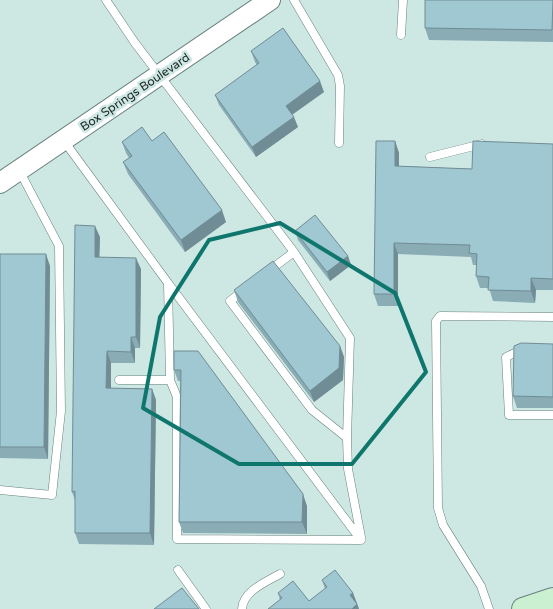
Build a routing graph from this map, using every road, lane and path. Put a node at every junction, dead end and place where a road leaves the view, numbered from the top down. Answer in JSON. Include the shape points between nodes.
{"nodes":[{"id":1,"x":106,"y":0,"type":"edge"},
{"id":2,"x":294,"y":0,"type":"edge"},
{"id":3,"x":402,"y":0,"type":"edge"},
{"id":4,"x":258,"y":5,"type":"edge"},
{"id":5,"x":401,"y":35,"type":"dead end"},
{"id":6,"x":160,"y":74,"type":"junction"},
{"id":7,"x":64,"y":140,"type":"junction"},
{"id":8,"x":339,"y":143,"type":"dead end"},
{"id":9,"x":487,"y":144,"type":"edge"},
{"id":10,"x":430,"y":157,"type":"dead end"},
{"id":11,"x":19,"y":170,"type":"junction"},
{"id":12,"x":0,"y":183,"type":"edge"},
{"id":13,"x":294,"y":252,"type":"junction"},
{"id":14,"x":265,"y":274,"type":"edge"},
{"id":15,"x":168,"y":283,"type":"junction"},
{"id":16,"x":251,"y":284,"type":"edge"},
{"id":17,"x":553,"y":317,"type":"edge"},
{"id":18,"x":526,"y":348,"type":"edge"},
{"id":19,"x":119,"y":380,"type":"dead end"},
{"id":20,"x":170,"y":380,"type":"junction"},
{"id":21,"x":553,"y":415,"type":"edge"},
{"id":22,"x":347,"y":438,"type":"junction"},
{"id":23,"x":0,"y":490,"type":"edge"},
{"id":24,"x":361,"y":540,"type":"junction"},
{"id":25,"x":178,"y":570,"type":"dead end"},
{"id":26,"x":280,"y":574,"type":"dead end"},
{"id":27,"x":553,"y":599,"type":"edge"},
{"id":28,"x":206,"y":609,"type":"edge"},
{"id":29,"x":242,"y":609,"type":"edge"},
{"id":30,"x":490,"y":609,"type":"edge"},
{"id":31,"x":523,"y":609,"type":"edge"}],
"edges":[{"from":1,"to":6,"type":"lane"},
{"from":2,"to":8,"type":"lane","via":[[338,75]]},
{"from":3,"to":5,"type":"lane"},
{"from":4,"to":6,"type":"street","name":"Box Springs Boulevard"},
{"from":6,"to":7,"type":"street","name":"Box Springs Boulevard"},
{"from":6,"to":13,"type":"lane"},
{"from":7,"to":11,"type":"street","name":"Box Springs Boulevard"},
{"from":7,"to":15,"type":"lane"},
{"from":9,"to":10,"type":"lane"},
{"from":11,"to":12,"type":"street","name":"Box Springs Boulevard"},
{"from":11,"to":23,"type":"lane","via":[[59,246],[62,411],[52,494]]},
{"from":13,"to":14,"type":"lane"},
{"from":13,"to":22,"type":"lane","via":[[350,338]]},
{"from":15,"to":20,"type":"lane"},
{"from":15,"to":24,"type":"lane"},
{"from":16,"to":22,"type":"lane","via":[[230,301],[312,410]]},
{"from":17,"to":30,"type":"lane","via":[[440,316],[436,321],[438,508],[443,524],[481,586]]},
{"from":18,"to":21,"type":"lane","via":[[506,357],[509,415]]},
{"from":19,"to":20,"type":"lane"},
{"from":20,"to":24,"type":"lane","via":[[177,397],[177,539]]},
{"from":22,"to":24,"type":"lane","via":[[348,469]]},
{"from":25,"to":28,"type":"lane"},
{"from":26,"to":29,"type":"lane","via":[[250,593]]},
{"from":27,"to":31,"type":"main road"}]}
